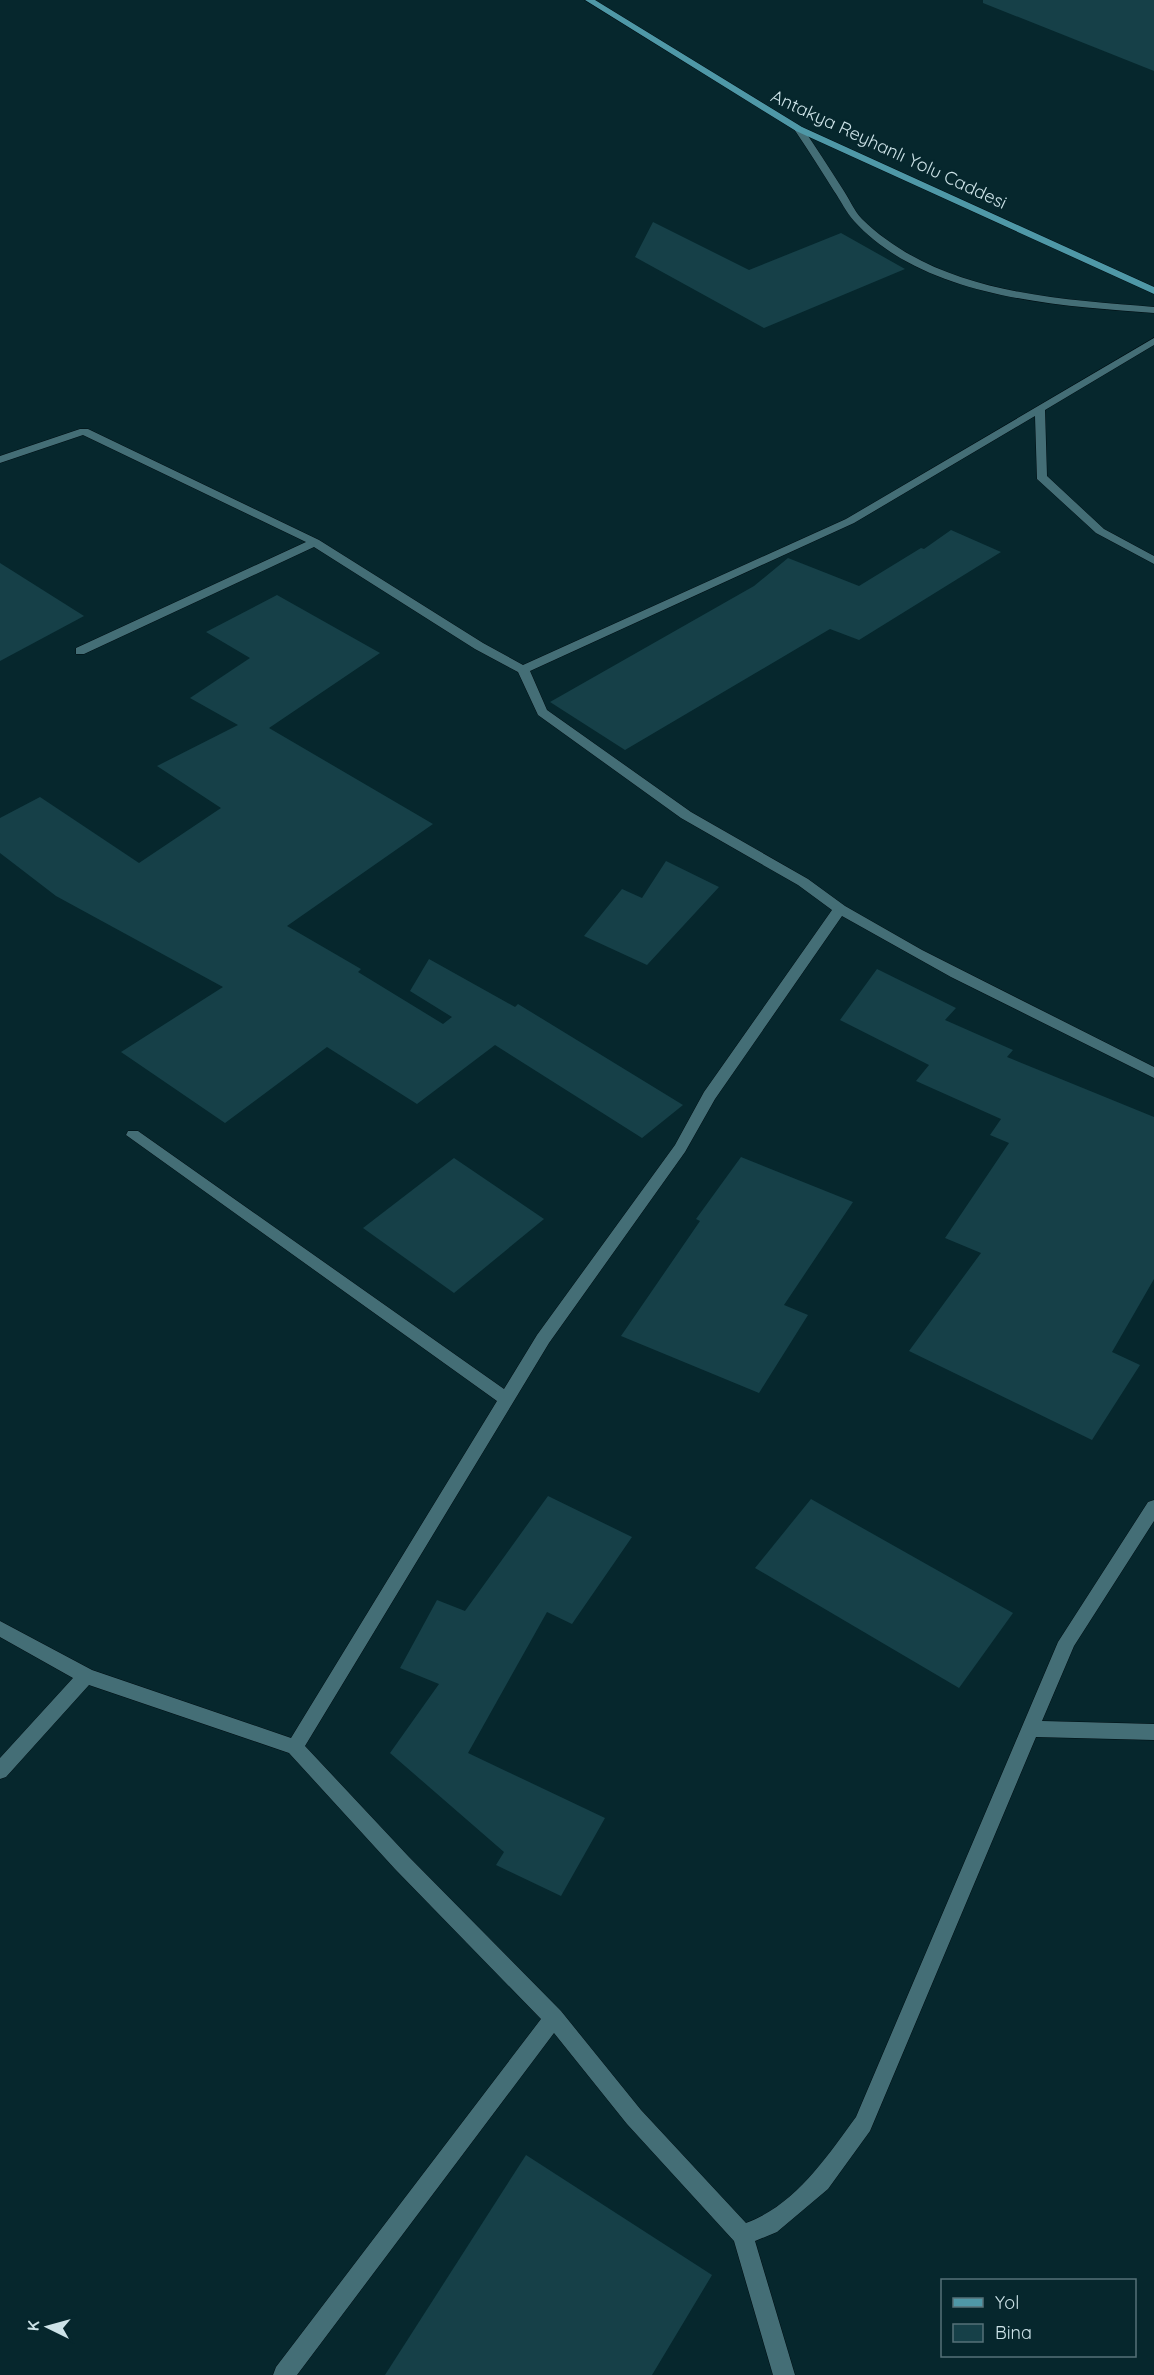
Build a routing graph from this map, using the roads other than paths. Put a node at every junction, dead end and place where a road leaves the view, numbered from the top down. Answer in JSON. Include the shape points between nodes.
{"nodes":[{"id":1,"x":589,"y":0,"type":"edge"},
{"id":2,"x":799,"y":129,"type":"junction"},
{"id":3,"x":1154,"y":291,"type":"edge"},
{"id":4,"x":1154,"y":310,"type":"edge"},
{"id":5,"x":1154,"y":341,"type":"edge"},
{"id":6,"x":1040,"y":409,"type":"junction"},
{"id":7,"x":0,"y":460,"type":"edge"},
{"id":8,"x":315,"y":542,"type":"junction"},
{"id":9,"x":1154,"y":561,"type":"edge"},
{"id":10,"x":80,"y":651,"type":"dead end"},
{"id":11,"x":523,"y":670,"type":"junction"},
{"id":12,"x":840,"y":909,"type":"junction"},
{"id":13,"x":1154,"y":1073,"type":"edge"},
{"id":14,"x":133,"y":1135,"type":"dead end"},
{"id":15,"x":506,"y":1399,"type":"junction"},
{"id":16,"x":1154,"y":1507,"type":"edge"},
{"id":17,"x":0,"y":1628,"type":"edge"},
{"id":18,"x":86,"y":1676,"type":"junction"},
{"id":19,"x":1030,"y":1729,"type":"junction"},
{"id":20,"x":1154,"y":1732,"type":"edge"},
{"id":21,"x":294,"y":1747,"type":"junction"},
{"id":22,"x":0,"y":1771,"type":"edge"},
{"id":23,"x":554,"y":2018,"type":"junction"},
{"id":24,"x":743,"y":2235,"type":"junction"},
{"id":25,"x":284,"y":2375,"type":"edge"},
{"id":26,"x":784,"y":2375,"type":"edge"}],
"edges":[{"from":1,"to":2,"type":"main road","name":"Antakya Reyhanlı Yolu Caddesi"},
{"from":2,"to":3,"type":"main road","name":"Antakya Reyhanlı Yolu Caddesi"},
{"from":2,"to":4,"type":"street","via":[[858,220],[905,258],[979,285],[1028,296]]},
{"from":5,"to":6,"type":"street"},
{"from":6,"to":9,"type":"street","via":[[1041,477],[1100,531]]},
{"from":6,"to":11,"type":"street","via":[[850,521]]},
{"from":7,"to":8,"type":"street","via":[[84,431]]},
{"from":8,"to":10,"type":"street"},
{"from":8,"to":11,"type":"street"},
{"from":11,"to":12,"type":"street","via":[[542,712],[686,814],[803,882]]},
{"from":12,"to":13,"type":"street","via":[[963,978]]},
{"from":12,"to":15,"type":"street","via":[[709,1096],[680,1148],[543,1339]]},
{"from":14,"to":15,"type":"street"},
{"from":15,"to":21,"type":"street"},
{"from":16,"to":19,"type":"street","via":[[1067,1642]]},
{"from":17,"to":18,"type":"street"},
{"from":18,"to":21,"type":"street"},
{"from":18,"to":22,"type":"street"},
{"from":19,"to":20,"type":"street"},
{"from":19,"to":24,"type":"street","via":[[862,2124],[821,2182],[770,2225]]},
{"from":21,"to":23,"type":"street"},
{"from":23,"to":24,"type":"street","via":[[634,2117]]},
{"from":23,"to":25,"type":"street"},
{"from":24,"to":26,"type":"street"}]}
